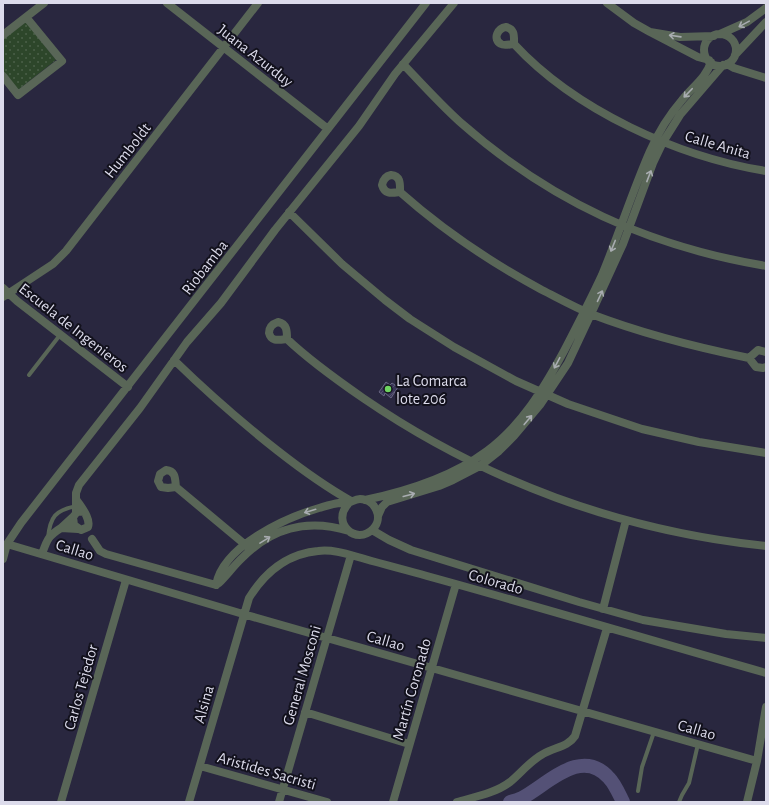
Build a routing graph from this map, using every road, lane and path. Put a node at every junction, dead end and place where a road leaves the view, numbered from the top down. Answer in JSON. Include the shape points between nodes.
{"nodes":[{"id":1,"x":44,"y":3,"type":"edge"},
{"id":2,"x":167,"y":3,"type":"edge"},
{"id":3,"x":258,"y":3,"type":"edge"},
{"id":4,"x":426,"y":3,"type":"edge"},
{"id":5,"x":454,"y":3,"type":"edge"},
{"id":6,"x":607,"y":3,"type":"edge"},
{"id":7,"x":766,"y":8,"type":"edge"},
{"id":8,"x":26,"y":17,"type":"junction"},
{"id":9,"x":766,"y":22,"type":"edge"},
{"id":10,"x":650,"y":32,"type":"junction"},
{"id":11,"x":3,"y":35,"type":"edge"},
{"id":12,"x":716,"y":35,"type":"junction"},
{"id":13,"x":514,"y":44,"type":"dead end"},
{"id":14,"x":224,"y":47,"type":"junction"},
{"id":15,"x":735,"y":55,"type":"junction"},
{"id":16,"x":710,"y":61,"type":"junction"},
{"id":17,"x":404,"y":64,"type":"junction"},
{"id":18,"x":725,"y":64,"type":"junction"},
{"id":19,"x":3,"y":76,"type":"edge"},
{"id":20,"x":766,"y":78,"type":"edge"},
{"id":21,"x":328,"y":129,"type":"junction"},
{"id":22,"x":659,"y":140,"type":"junction"},
{"id":23,"x":766,"y":172,"type":"edge"},
{"id":24,"x":400,"y":192,"type":"dead end"},
{"id":25,"x":289,"y":212,"type":"junction"},
{"id":26,"x":625,"y":227,"type":"junction"},
{"id":27,"x":766,"y":266,"type":"edge"},
{"id":28,"x":5,"y":293,"type":"edge"},
{"id":29,"x":588,"y":312,"type":"junction"},
{"id":30,"x":61,"y":335,"type":"junction"},
{"id":31,"x":286,"y":339,"type":"dead end"},
{"id":32,"x":766,"y":352,"type":"edge"},
{"id":33,"x":749,"y":358,"type":"junction"},
{"id":34,"x":174,"y":360,"type":"junction"},
{"id":35,"x":766,"y":367,"type":"edge"},
{"id":36,"x":29,"y":375,"type":"dead end"},
{"id":37,"x":128,"y":387,"type":"junction"},
{"id":38,"x":544,"y":393,"type":"junction"},
{"id":39,"x":766,"y":453,"type":"edge"},
{"id":40,"x":471,"y":462,"type":"junction"},
{"id":41,"x":480,"y":466,"type":"junction"},
{"id":42,"x":176,"y":487,"type":"dead end"},
{"id":43,"x":365,"y":500,"type":"junction"},
{"id":44,"x":350,"y":503,"type":"junction"},
{"id":45,"x":77,"y":509,"type":"junction"},
{"id":46,"x":378,"y":516,"type":"junction"},
{"id":47,"x":626,"y":520,"type":"junction"},
{"id":48,"x":89,"y":524,"type":"junction"},
{"id":49,"x":61,"y":528,"type":"junction"},
{"id":50,"x":80,"y":530,"type":"junction"},
{"id":51,"x":372,"y":530,"type":"junction"},
{"id":52,"x":349,"y":531,"type":"junction"},
{"id":53,"x":48,"y":538,"type":"junction"},
{"id":54,"x":92,"y":539,"type":"junction"},
{"id":55,"x":4,"y":542,"type":"edge"},
{"id":56,"x":245,"y":544,"type":"junction"},
{"id":57,"x":766,"y":546,"type":"edge"},
{"id":58,"x":251,"y":550,"type":"junction"},
{"id":59,"x":42,"y":554,"type":"junction"},
{"id":60,"x":351,"y":555,"type":"junction"},
{"id":61,"x":3,"y":559,"type":"edge"},
{"id":62,"x":126,"y":580,"type":"junction"},
{"id":63,"x":456,"y":584,"type":"junction"},
{"id":64,"x":216,"y":585,"type":"junction"},
{"id":65,"x":603,"y":609,"type":"junction"},
{"id":66,"x":243,"y":614,"type":"junction"},
{"id":67,"x":608,"y":628,"type":"junction"},
{"id":68,"x":327,"y":637,"type":"junction"},
{"id":69,"x":766,"y":638,"type":"edge"},
{"id":70,"x":432,"y":668,"type":"junction"},
{"id":71,"x":766,"y":673,"type":"edge"},
{"id":72,"x":766,"y":707,"type":"edge"},
{"id":73,"x":583,"y":711,"type":"junction"},
{"id":74,"x":305,"y":712,"type":"junction"},
{"id":75,"x":655,"y":731,"type":"junction"},
{"id":76,"x":410,"y":744,"type":"junction"},
{"id":77,"x":698,"y":744,"type":"junction"},
{"id":78,"x":757,"y":761,"type":"junction"},
{"id":79,"x":200,"y":766,"type":"junction"},
{"id":80,"x":283,"y":790,"type":"junction"},
{"id":81,"x":638,"y":791,"type":"dead end"},
{"id":82,"x":61,"y":802,"type":"edge"},
{"id":83,"x":189,"y":802,"type":"edge"},
{"id":84,"x":279,"y":802,"type":"edge"},
{"id":85,"x":326,"y":802,"type":"edge"},
{"id":86,"x":393,"y":802,"type":"edge"},
{"id":87,"x":457,"y":802,"type":"edge"},
{"id":88,"x":679,"y":802,"type":"edge"},
{"id":89,"x":747,"y":802,"type":"edge"}],
"edges":[{"from":1,"to":8,"type":"street"},
{"from":2,"to":14,"type":"street","name":"Juana Azurduy"},
{"from":3,"to":14,"type":"street","name":"Humboldt"},
{"from":4,"to":21,"type":"street","name":"Riobamba"},
{"from":5,"to":17,"type":"street"},
{"from":6,"to":10,"type":"street"},
{"from":7,"to":12,"type":"street","one_way":true,"via":[[747,22]]},
{"from":8,"to":11,"type":"street"},
{"from":8,"to":19,"type":"street","via":[[62,61],[18,95]]},
{"from":9,"to":15,"type":"street"},
{"from":12,"to":10,"type":"street","one_way":true,"via":[[680,37]]},
{"from":10,"to":16,"type":"street"},
{"from":12,"to":15,"type":"street","via":[[728,36],[732,40]]},
{"from":12,"to":16,"type":"street","via":[[705,47]]},
{"from":13,"to":22,"type":"street","name":"Calle Anita","via":[[538,67],[582,100]]},
{"from":14,"to":21,"type":"street","name":"Juana Azurduy"},
{"from":14,"to":28,"type":"street","name":"Humboldt","via":[[66,251],[53,264]]},
{"from":15,"to":18,"type":"street"},
{"from":16,"to":18,"type":"street"},
{"from":16,"to":22,"type":"street","one_way":true,"via":[[703,78],[671,114]]},
{"from":17,"to":25,"type":"street","via":[[335,157]]},
{"from":17,"to":26,"type":"street","via":[[460,122],[505,159],[565,197]]},
{"from":18,"to":20,"type":"street"},
{"from":18,"to":22,"type":"street"},
{"from":21,"to":37,"type":"street","name":"Riobamba"},
{"from":22,"to":23,"type":"street","name":"Calle Anita","via":[[711,158]]},
{"from":22,"to":26,"type":"street"},
{"from":24,"to":29,"type":"street","via":[[453,236],[479,253],[528,282]]},
{"from":25,"to":34,"type":"street","via":[[221,303]]},
{"from":25,"to":38,"type":"street","via":[[342,264],[410,319],[480,362]]},
{"from":26,"to":27,"type":"street","via":[[701,252]]},
{"from":26,"to":29,"type":"street","via":[[624,244]]},
{"from":28,"to":30,"type":"street","name":"Escuela de Ingenieros"},
{"from":29,"to":33,"type":"street","via":[[679,343]]},
{"from":29,"to":38,"type":"street","via":[[568,363]]},
{"from":30,"to":36,"type":"lane"},
{"from":30,"to":37,"type":"street","name":"Escuela de Ingenieros"},
{"from":31,"to":40,"type":"street","via":[[377,408]]},
{"from":32,"to":33,"type":"street","via":[[758,350]]},
{"from":33,"to":35,"type":"street","via":[[756,367]]},
{"from":34,"to":44,"type":"street","via":[[237,419]]},
{"from":34,"to":45,"type":"street","via":[[79,485],[76,493]]},
{"from":37,"to":55,"type":"street","name":"Riobamba"},
{"from":38,"to":39,"type":"street","via":[[642,429]]},
{"from":38,"to":40,"type":"street","via":[[513,428]]},
{"from":41,"to":38,"type":"street","one_way":true,"via":[[514,436]]},
{"from":40,"to":41,"type":"street"},
{"from":40,"to":43,"type":"street","via":[[439,478]]},
{"from":46,"to":41,"type":"street","one_way":true,"via":[[387,502],[453,480]]},
{"from":41,"to":47,"type":"street","via":[[538,491]]},
{"from":42,"to":56,"type":"street"},
{"from":43,"to":44,"type":"street"},
{"from":43,"to":46,"type":"street","via":[[374,506]]},
{"from":44,"to":52,"type":"street","via":[[343,511],[342,520]]},
{"from":44,"to":56,"type":"street","one_way":true,"via":[[329,505],[289,518]]},
{"from":45,"to":48,"type":"street","via":[[89,520]]},
{"from":45,"to":49,"type":"street"},
{"from":45,"to":50,"type":"street","via":[[74,525]]},
{"from":45,"to":53,"type":"lane","via":[[68,507],[54,516],[49,526]]},
{"from":46,"to":51,"type":"street","via":[[376,526]]},
{"from":47,"to":57,"type":"street","via":[[708,538]]},
{"from":47,"to":65,"type":"street"},
{"from":48,"to":50,"type":"street"},
{"from":48,"to":54,"type":"street"},
{"from":49,"to":50,"type":"street"},
{"from":49,"to":53,"type":"street"},
{"from":50,"to":54,"type":"street"},
{"from":51,"to":52,"type":"street","via":[[363,535]]},
{"from":51,"to":65,"type":"street","via":[[424,554]]},
{"from":58,"to":52,"type":"street","one_way":true,"via":[[272,536],[300,526],[318,525]]},
{"from":53,"to":59,"type":"street"},
{"from":54,"to":64,"type":"street","via":[[100,551],[106,554]]},
{"from":55,"to":59,"type":"street","name":"Callao"},
{"from":55,"to":61,"type":"street","name":"Riobamba"},
{"from":56,"to":58,"type":"street"},
{"from":56,"to":64,"type":"street","via":[[222,568]]},
{"from":58,"to":64,"type":"street"},
{"from":59,"to":62,"type":"street","name":"Callao"},
{"from":60,"to":63,"type":"street","name":"Colorado"},
{"from":60,"to":66,"type":"street","name":"Colorado","via":[[331,551],[296,555],[267,573],[248,598]]},
{"from":60,"to":68,"type":"street","name":"General Mosconi"},
{"from":62,"to":66,"type":"street","name":"Callao"},
{"from":62,"to":82,"type":"street","name":"Carlos Tejedor"},
{"from":63,"to":67,"type":"street","name":"Colorado"},
{"from":63,"to":70,"type":"street","name":"Martín Coronado"},
{"from":65,"to":69,"type":"street","via":[[643,620]]},
{"from":66,"to":68,"type":"street","name":"Callao"},
{"from":66,"to":79,"type":"street","name":"Alsina"},
{"from":67,"to":71,"type":"street","name":"Colorado"},
{"from":67,"to":73,"type":"street"},
{"from":68,"to":70,"type":"street","name":"Callao"},
{"from":68,"to":74,"type":"street","name":"General Mosconi"},
{"from":70,"to":73,"type":"street","name":"Callao"},
{"from":70,"to":76,"type":"street","name":"Martín Coronado"},
{"from":72,"to":78,"type":"street"},
{"from":73,"to":75,"type":"street","name":"Callao"},
{"from":73,"to":87,"type":"street","via":[[572,741],[544,753],[508,783],[490,792]]},
{"from":74,"to":76,"type":"street"},
{"from":74,"to":80,"type":"street","name":"General Mosconi"},
{"from":75,"to":77,"type":"street","name":"Callao"},
{"from":75,"to":81,"type":"lane","via":[[642,767]]},
{"from":76,"to":86,"type":"street","name":"Martín Coronado"},
{"from":77,"to":78,"type":"street","name":"Callao"},
{"from":77,"to":88,"type":"lane","via":[[689,783]]},
{"from":78,"to":89,"type":"street"},
{"from":79,"to":80,"type":"street","name":"Aristides Sacristi"},
{"from":79,"to":83,"type":"street","name":"Alsina"},
{"from":80,"to":84,"type":"street","name":"General Mosconi"},
{"from":80,"to":85,"type":"street","name":"Aristides Sacristi"}]}
